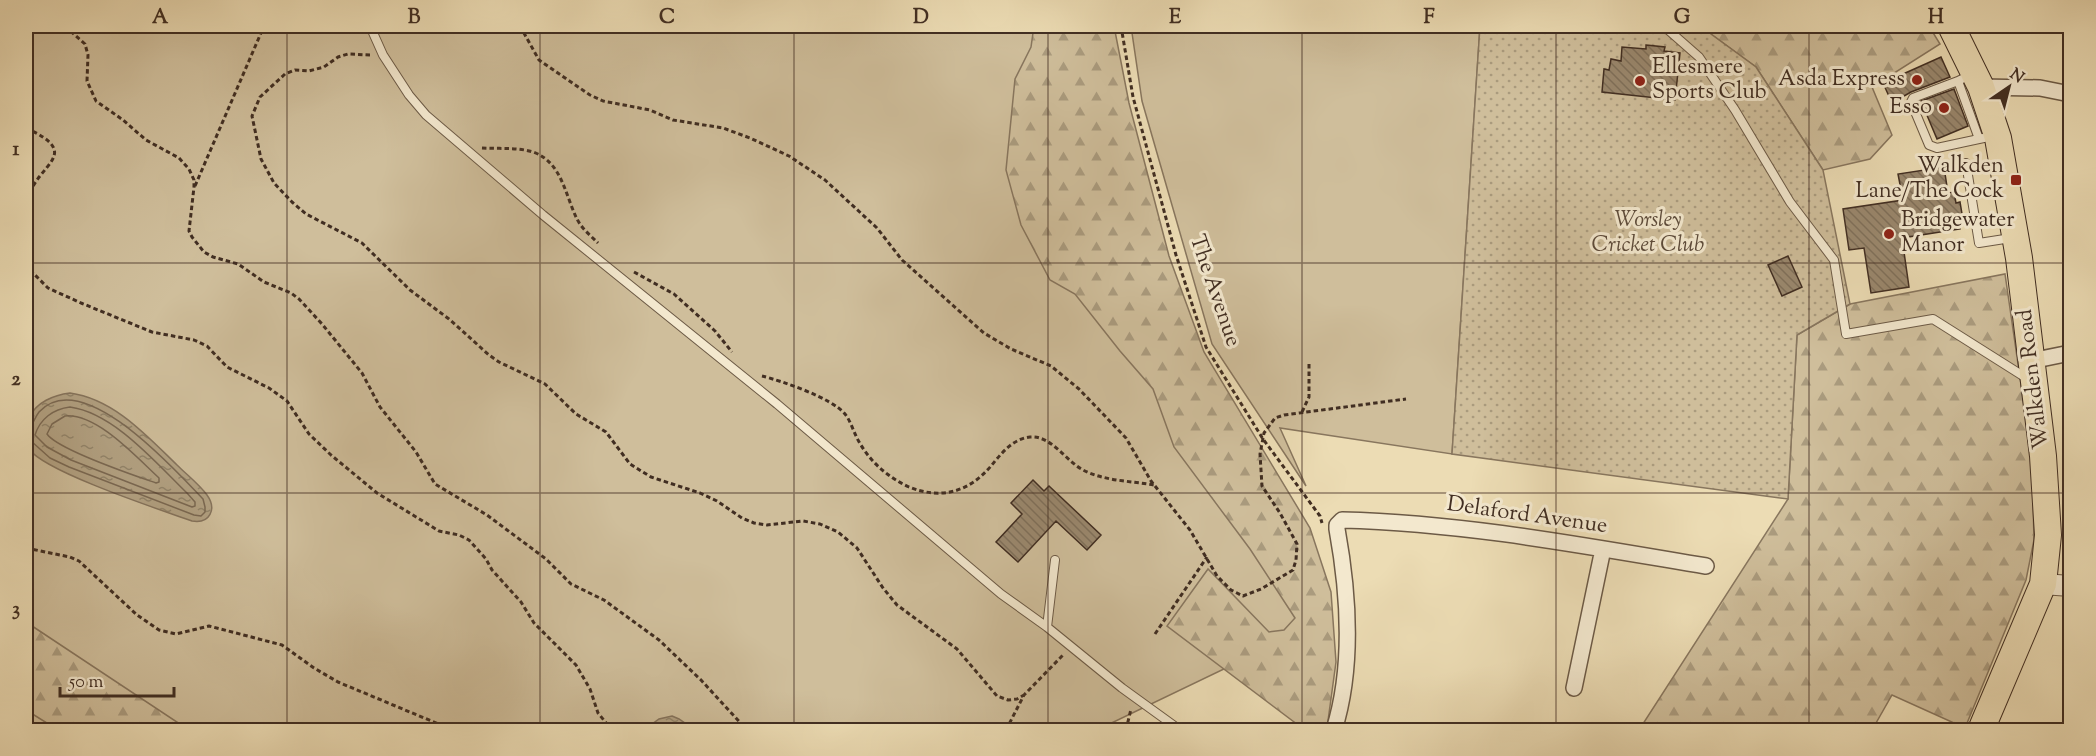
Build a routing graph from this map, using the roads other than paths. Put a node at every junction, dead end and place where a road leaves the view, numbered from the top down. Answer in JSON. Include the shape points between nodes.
{"nodes":[{"id":1,"x":369,"y":26,"type":"edge"},
{"id":2,"x":1658,"y":26,"type":"edge"},
{"id":3,"x":1951,"y":26,"type":"edge"},
{"id":4,"x":1971,"y":81,"type":"junction"},
{"id":5,"x":2070,"y":94,"type":"edge"},
{"id":6,"x":1988,"y":137,"type":"junction"},
{"id":7,"x":1965,"y":163,"type":"dead end"},
{"id":8,"x":2016,"y":238,"type":"junction"},
{"id":9,"x":2070,"y":353,"type":"edge"},
{"id":10,"x":2033,"y":372,"type":"junction"},
{"id":11,"x":1603,"y":549,"type":"junction"},
{"id":12,"x":1055,"y":560,"type":"dead end"},
{"id":13,"x":1706,"y":566,"type":"dead end"},
{"id":14,"x":2043,"y":584,"type":"junction"},
{"id":15,"x":2070,"y":586,"type":"edge"},
{"id":16,"x":1047,"y":627,"type":"junction"},
{"id":17,"x":1574,"y":688,"type":"dead end"},
{"id":18,"x":1180,"y":730,"type":"edge"},
{"id":19,"x":1334,"y":730,"type":"edge"},
{"id":20,"x":1981,"y":730,"type":"edge"}],
"edges":[{"from":1,"to":16,"type":"lane","via":[[382,55],[426,115],[1001,594]]},
{"from":2,"to":10,"type":"lane","via":[[1666,28],[1699,57],[1790,202],[1834,260],[1846,334],[1933,320]]},
{"from":3,"to":4,"type":"highway","name":"Walkden Road"},
{"from":4,"to":5,"type":"street"},
{"from":4,"to":6,"type":"highway","name":"Walkden Road"},
{"from":4,"to":6,"type":"lane","via":[[1913,98],[1911,102],[1929,145],[1937,148]]},
{"from":6,"to":8,"type":"highway","name":"Walkden Road"},
{"from":7,"to":8,"type":"lane","via":[[1979,243]]},
{"from":8,"to":10,"type":"highway","name":"Walkden Road"},
{"from":9,"to":10,"type":"street"},
{"from":10,"to":14,"type":"highway","name":"Walkden Road","via":[[2048,534]]},
{"from":11,"to":13,"type":"street","name":"Delaford Avenue"},
{"from":11,"to":17,"type":"street"},
{"from":11,"to":19,"type":"street","name":"Delaford Avenue","via":[[1470,530],[1342,520],[1337,529],[1347,609],[1347,668]]},
{"from":12,"to":16,"type":"lane"},
{"from":14,"to":15,"type":"street"},
{"from":14,"to":20,"type":"highway","name":"Walkden Road"},
{"from":16,"to":18,"type":"lane"}]}
